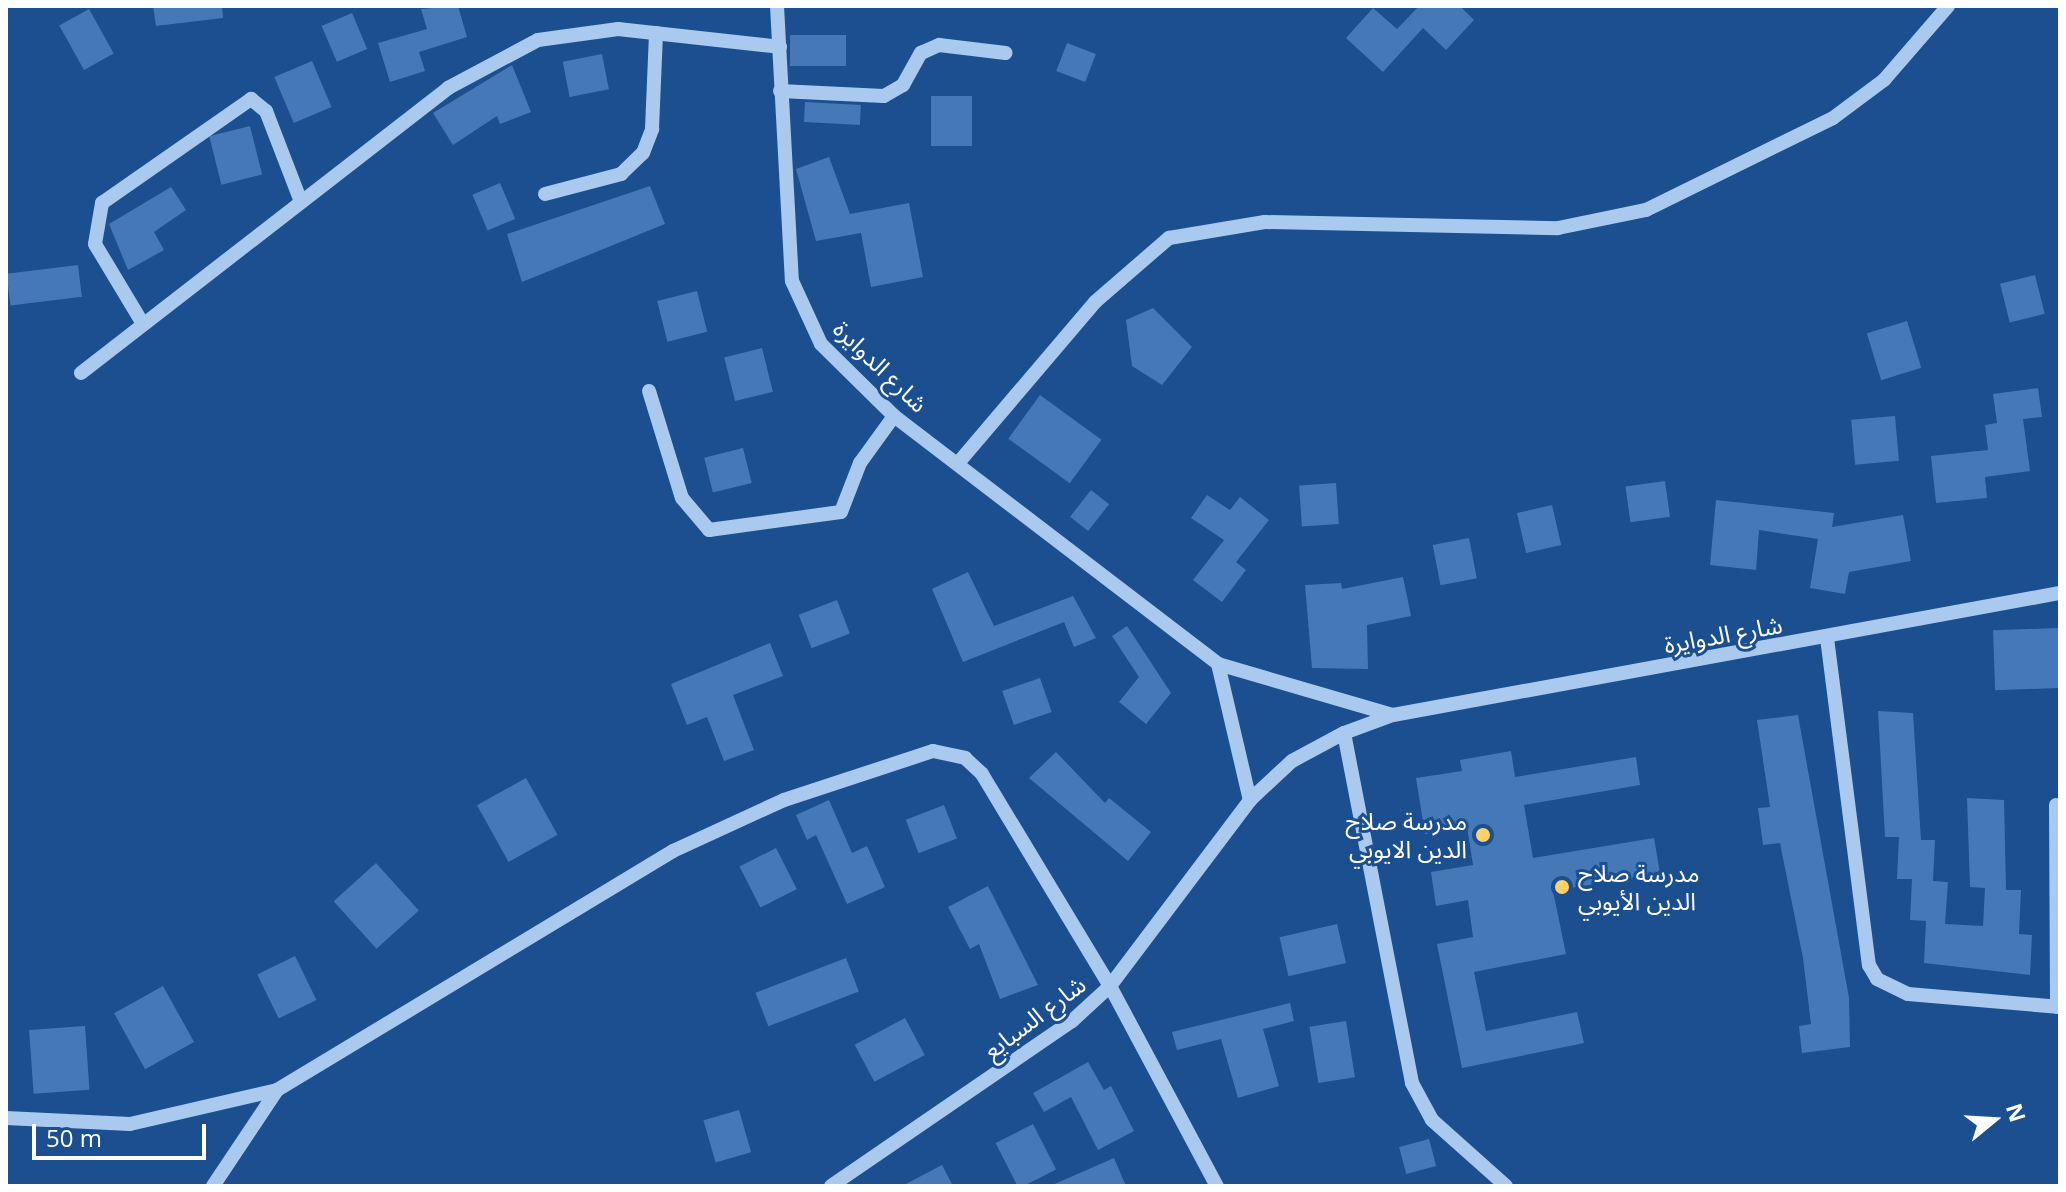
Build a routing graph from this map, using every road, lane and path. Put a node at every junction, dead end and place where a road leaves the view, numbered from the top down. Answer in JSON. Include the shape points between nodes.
{"nodes":[{"id":1,"x":777,"y":6,"type":"edge"},
{"id":2,"x":1948,"y":6,"type":"edge"},
{"id":3,"x":656,"y":33,"type":"junction"},
{"id":4,"x":780,"y":47,"type":"junction"},
{"id":5,"x":1006,"y":53,"type":"dead end"},
{"id":6,"x":780,"y":91,"type":"junction"},
{"id":7,"x":545,"y":194,"type":"dead end"},
{"id":8,"x":300,"y":199,"type":"junction"},
{"id":9,"x":143,"y":324,"type":"junction"},
{"id":10,"x":81,"y":373,"type":"dead end"},
{"id":11,"x":649,"y":391,"type":"dead end"},
{"id":12,"x":894,"y":416,"type":"junction"},
{"id":13,"x":959,"y":462,"type":"junction"},
{"id":14,"x":2060,"y":593,"type":"edge"},
{"id":15,"x":1827,"y":638,"type":"junction"},
{"id":16,"x":1218,"y":664,"type":"junction"},
{"id":17,"x":1393,"y":715,"type":"junction"},
{"id":18,"x":1344,"y":733,"type":"junction"},
{"id":19,"x":1250,"y":800,"type":"junction"},
{"id":20,"x":2056,"y":805,"type":"dead end"},
{"id":21,"x":1110,"y":986,"type":"junction"},
{"id":22,"x":2059,"y":1007,"type":"edge"},
{"id":23,"x":277,"y":1090,"type":"junction"},
{"id":24,"x":6,"y":1118,"type":"edge"},
{"id":25,"x":213,"y":1186,"type":"edge"},
{"id":26,"x":831,"y":1186,"type":"edge"},
{"id":27,"x":1217,"y":1186,"type":"edge"},
{"id":28,"x":1506,"y":1186,"type":"edge"}],
"edges":[{"from":1,"to":4,"type":"street","name":"شارع الدوايرة"},
{"from":2,"to":13,"type":"street","via":[[1884,80],[1833,118],[1646,210],[1558,228],[1265,222],[1169,238],[1095,302]]},
{"from":3,"to":4,"type":"street"},
{"from":3,"to":7,"type":"street","via":[[652,129],[643,153],[621,174]]},
{"from":3,"to":8,"type":"street","via":[[618,29],[538,40],[448,88]]},
{"from":4,"to":6,"type":"street","name":"شارع الدوايرة"},
{"from":5,"to":6,"type":"street","via":[[939,45],[921,53],[903,85],[884,96]]},
{"from":6,"to":12,"type":"street","name":"شارع الدوايرة","via":[[792,281],[821,344]]},
{"from":8,"to":9,"type":"street"},
{"from":8,"to":9,"type":"street","via":[[266,111],[251,99],[102,203],[95,244]]},
{"from":9,"to":10,"type":"street"},
{"from":11,"to":12,"type":"street","via":[[682,498],[709,530],[841,512],[860,463]]},
{"from":12,"to":13,"type":"street","name":"شارع الدوايرة"},
{"from":13,"to":16,"type":"street","name":"شارع الدوايرة"},
{"from":14,"to":15,"type":"street","name":"شارع الدوايرة"},
{"from":15,"to":17,"type":"street","name":"شارع الدوايرة"},
{"from":15,"to":22,"type":"street","via":[[1869,965],[1877,979],[1908,994]]},
{"from":16,"to":17,"type":"street"},
{"from":16,"to":19,"type":"street"},
{"from":17,"to":18,"type":"street","name":"شارع الدوايرة"},
{"from":18,"to":19,"type":"street","name":"شارع السبايع","via":[[1292,761]]},
{"from":18,"to":28,"type":"street","via":[[1412,1083],[1432,1120]]},
{"from":19,"to":21,"type":"street","name":"شارع السبايع"},
{"from":20,"to":22,"type":"street"},
{"from":21,"to":23,"type":"street","via":[[982,774],[965,758],[933,751],[784,800],[673,851]]},
{"from":21,"to":26,"type":"street","name":"شارع السبايع","via":[[1029,1055]]},
{"from":21,"to":27,"type":"street"},
{"from":23,"to":24,"type":"street","via":[[130,1124]]},
{"from":23,"to":25,"type":"street"}]}
